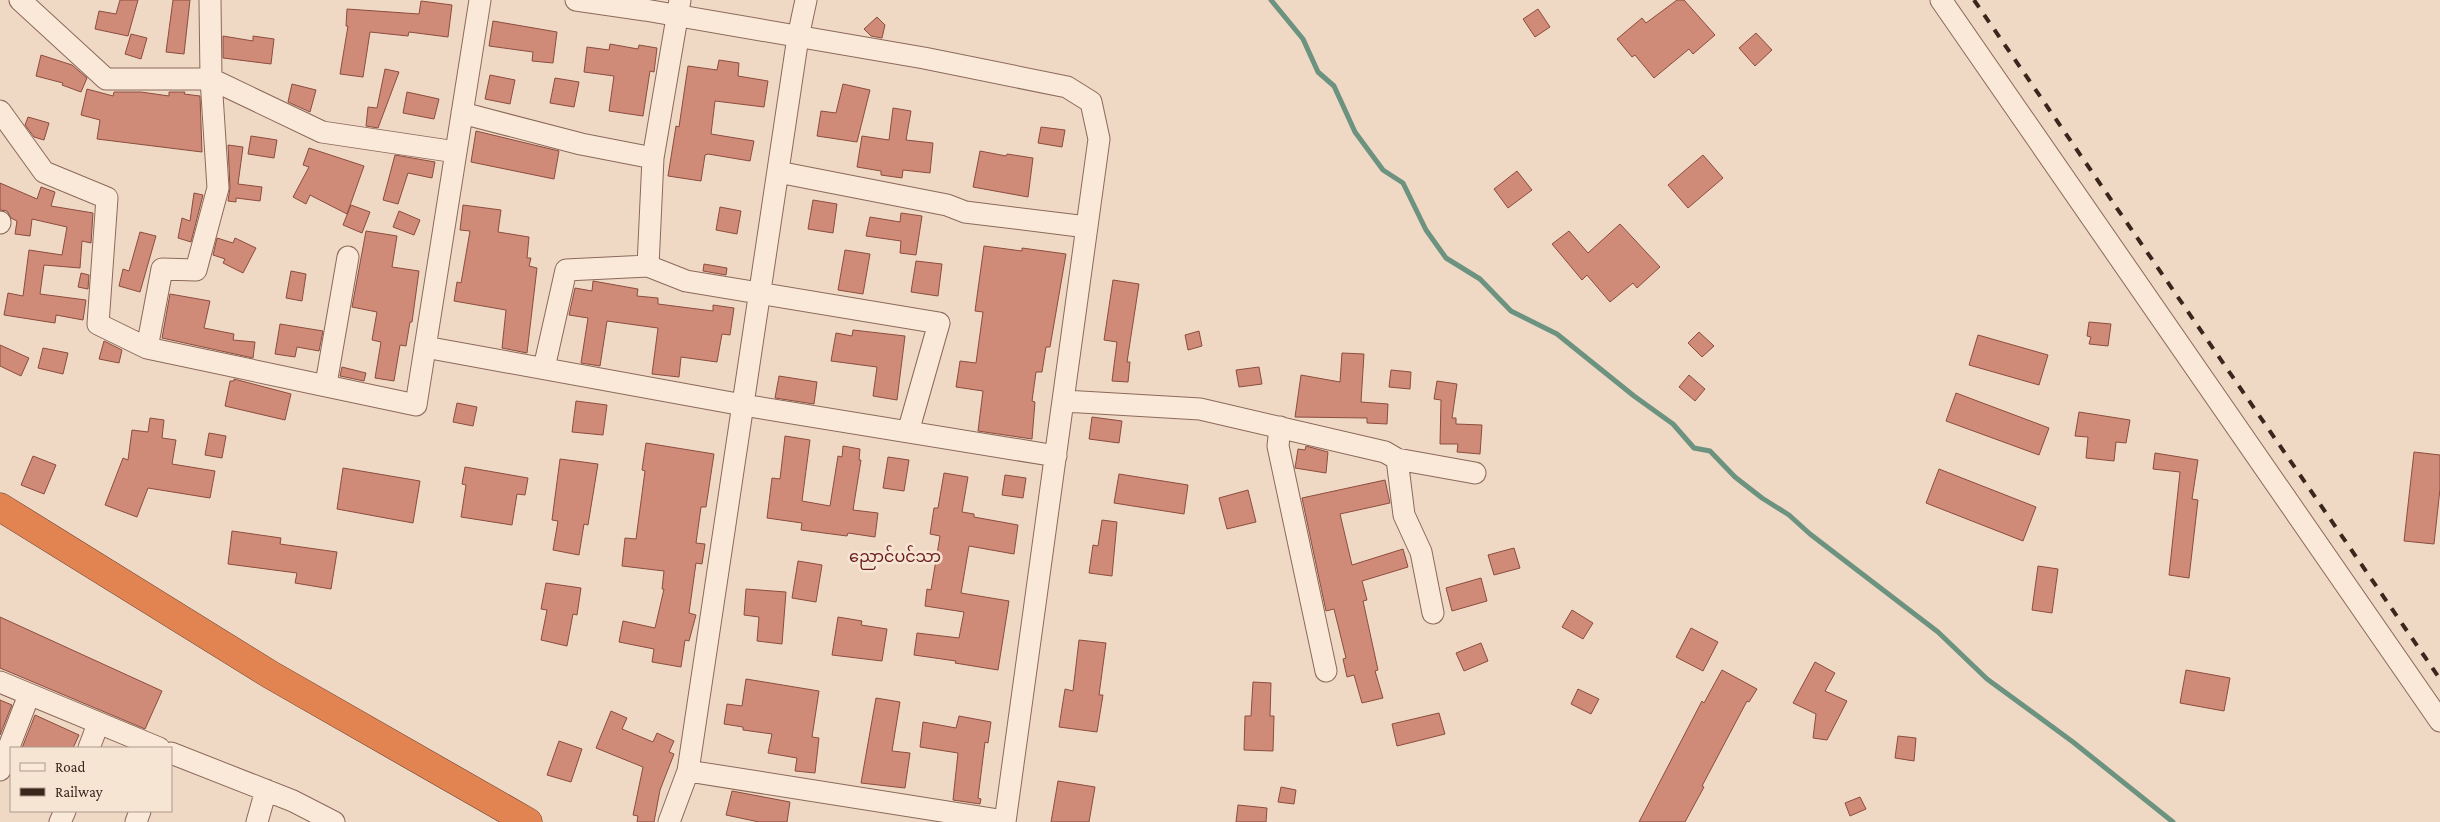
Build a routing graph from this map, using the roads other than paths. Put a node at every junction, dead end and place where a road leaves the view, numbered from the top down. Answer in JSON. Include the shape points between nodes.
{"nodes":[{"id":1,"x":20,"y":0,"type":"edge"},
{"id":2,"x":210,"y":0,"type":"edge"},
{"id":3,"x":480,"y":0,"type":"edge"},
{"id":4,"x":576,"y":0,"type":"edge"},
{"id":5,"x":806,"y":0,"type":"edge"},
{"id":6,"x":1941,"y":0,"type":"edge"},
{"id":7,"x":679,"y":8,"type":"edge"},
{"id":8,"x":798,"y":37,"type":"junction"},
{"id":9,"x":211,"y":79,"type":"junction"},
{"id":10,"x":0,"y":111,"type":"edge"},
{"id":11,"x":462,"y":113,"type":"junction"},
{"id":12,"x":456,"y":152,"type":"junction"},
{"id":13,"x":654,"y":158,"type":"junction"},
{"id":14,"x":778,"y":172,"type":"junction"},
{"id":15,"x":1087,"y":227,"type":"junction"},
{"id":16,"x":348,"y":257,"type":"dead end"},
{"id":17,"x":648,"y":266,"type":"junction"},
{"id":18,"x":760,"y":293,"type":"junction"},
{"id":19,"x":425,"y":347,"type":"junction"},
{"id":20,"x":147,"y":348,"type":"junction"},
{"id":21,"x":544,"y":368,"type":"junction"},
{"id":22,"x":326,"y":384,"type":"junction"},
{"id":23,"x":1064,"y":401,"type":"junction"},
{"id":24,"x":743,"y":404,"type":"junction"},
{"id":25,"x":1280,"y":426,"type":"junction"},
{"id":26,"x":908,"y":432,"type":"junction"},
{"id":27,"x":1056,"y":456,"type":"junction"},
{"id":28,"x":1397,"y":459,"type":"junction"},
{"id":29,"x":1475,"y":473,"type":"dead end"},
{"id":30,"x":0,"y":507,"type":"edge"},
{"id":31,"x":1434,"y":613,"type":"dead end"},
{"id":32,"x":1326,"y":672,"type":"dead end"},
{"id":33,"x":0,"y":682,"type":"edge"},
{"id":34,"x":29,"y":694,"type":"junction"},
{"id":35,"x":2440,"y":722,"type":"edge"},
{"id":36,"x":98,"y":724,"type":"junction"},
{"id":37,"x":89,"y":747,"type":"edge"},
{"id":38,"x":156,"y":747,"type":"edge"},
{"id":39,"x":172,"y":753,"type":"edge"},
{"id":40,"x":0,"y":770,"type":"edge"},
{"id":41,"x":688,"y":771,"type":"junction"},
{"id":42,"x":266,"y":790,"type":"junction"},
{"id":43,"x":1005,"y":821,"type":"edge"},
{"id":44,"x":257,"y":822,"type":"edge"},
{"id":45,"x":334,"y":822,"type":"edge"},
{"id":46,"x":528,"y":822,"type":"edge"},
{"id":47,"x":669,"y":822,"type":"edge"}],
"edges":[{"from":1,"to":9,"type":"street","via":[[106,79]]},
{"from":2,"to":9,"type":"street"},
{"from":3,"to":11,"type":"street"},
{"from":4,"to":7,"type":"street"},
{"from":5,"to":8,"type":"street"},
{"from":6,"to":35,"type":"street"},
{"from":7,"to":8,"type":"street"},
{"from":7,"to":13,"type":"street"},
{"from":8,"to":14,"type":"street"},
{"from":8,"to":15,"type":"street","via":[[1067,87],[1091,102],[1100,139]]},
{"from":9,"to":12,"type":"street","via":[[322,132]]},
{"from":9,"to":20,"type":"street","via":[[218,188],[196,270],[162,268]]},
{"from":10,"to":20,"type":"street","via":[[44,172],[107,198],[98,324]]},
{"from":11,"to":12,"type":"street"},
{"from":11,"to":13,"type":"street","via":[[581,144]]},
{"from":12,"to":19,"type":"street"},
{"from":13,"to":17,"type":"street"},
{"from":14,"to":15,"type":"street","via":[[947,205],[965,212]]},
{"from":14,"to":18,"type":"street"},
{"from":15,"to":23,"type":"street"},
{"from":16,"to":22,"type":"street"},
{"from":17,"to":18,"type":"street","via":[[686,281]]},
{"from":17,"to":21,"type":"street","via":[[566,270]]},
{"from":18,"to":24,"type":"street"},
{"from":18,"to":26,"type":"street","via":[[940,323]]},
{"from":19,"to":21,"type":"street"},
{"from":19,"to":22,"type":"street","via":[[416,405]]},
{"from":20,"to":22,"type":"street"},
{"from":21,"to":24,"type":"street"},
{"from":23,"to":25,"type":"street","via":[[1200,409]]},
{"from":23,"to":27,"type":"street"},
{"from":24,"to":26,"type":"street"},
{"from":24,"to":41,"type":"street"},
{"from":25,"to":28,"type":"street","via":[[1385,452]]},
{"from":25,"to":32,"type":"street","via":[[1278,446]]},
{"from":26,"to":27,"type":"street"},
{"from":27,"to":43,"type":"street"},
{"from":28,"to":29,"type":"street"},
{"from":28,"to":31,"type":"street","via":[[1404,515],[1421,552]]},
{"from":30,"to":46,"type":"highway","via":[[271,675]]},
{"from":33,"to":34,"type":"street"},
{"from":34,"to":36,"type":"street"},
{"from":34,"to":40,"type":"street"},
{"from":36,"to":37,"type":"street"},
{"from":36,"to":38,"type":"street"},
{"from":39,"to":42,"type":"street"},
{"from":41,"to":43,"type":"street"},
{"from":41,"to":47,"type":"street"},
{"from":42,"to":44,"type":"street"},
{"from":42,"to":45,"type":"street"}]}
